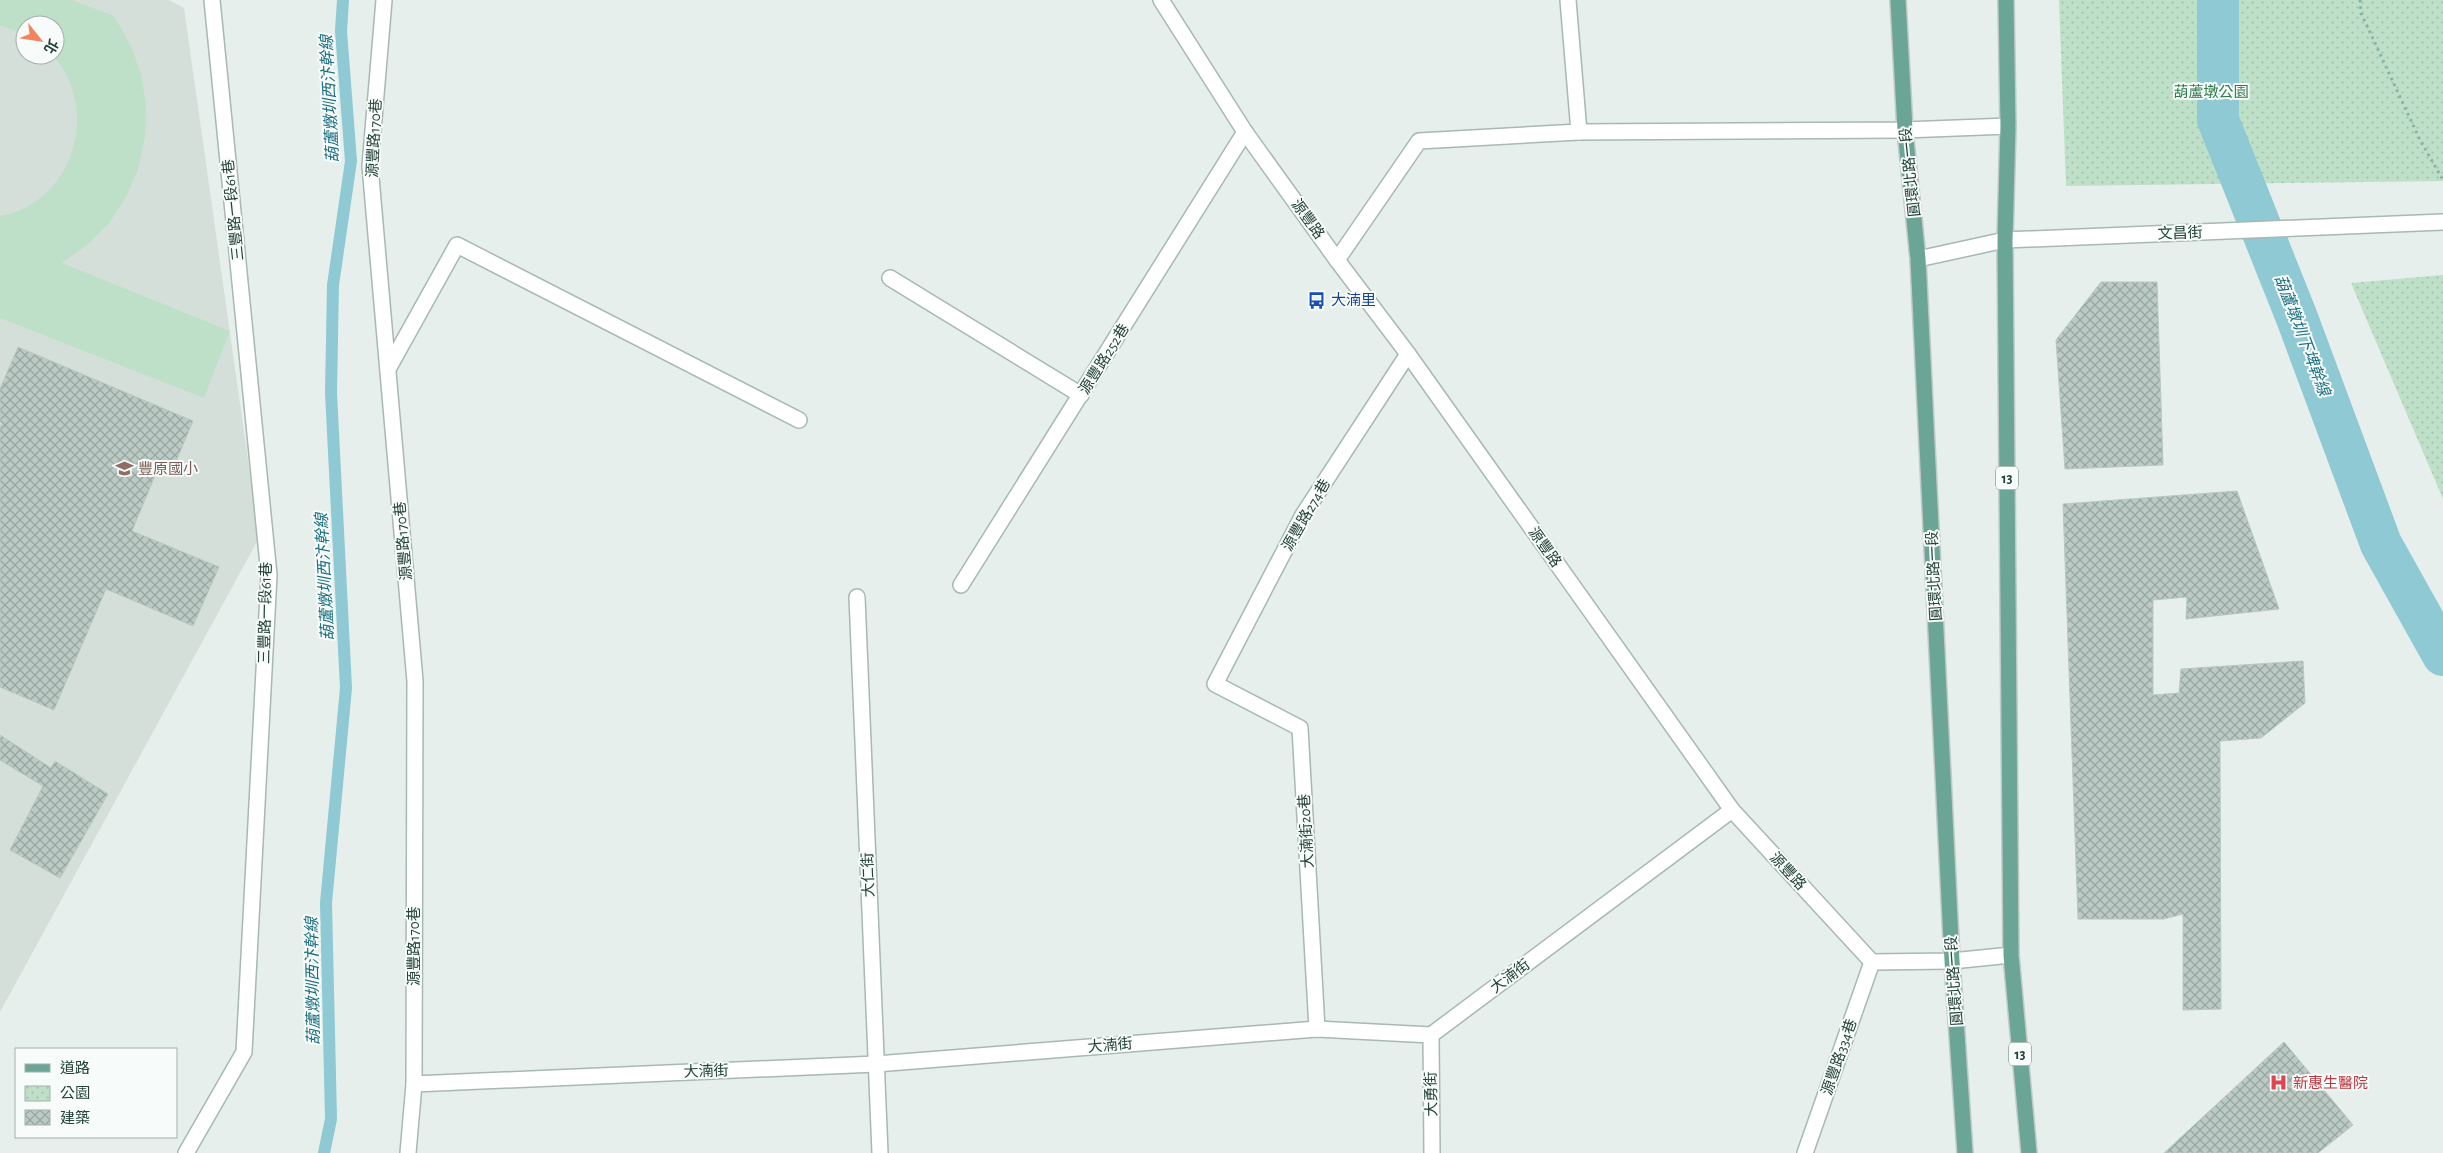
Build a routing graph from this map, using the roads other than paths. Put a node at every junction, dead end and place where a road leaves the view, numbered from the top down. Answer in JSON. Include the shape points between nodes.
{"nodes":[{"id":1,"x":212,"y":0,"type":"edge"},
{"id":2,"x":384,"y":0,"type":"edge"},
{"id":3,"x":1161,"y":0,"type":"edge"},
{"id":4,"x":1568,"y":0,"type":"edge"},
{"id":5,"x":1898,"y":0,"type":"edge"},
{"id":6,"x":2006,"y":0,"type":"edge"},
{"id":7,"x":2008,"y":126,"type":"junction"},
{"id":8,"x":1905,"y":130,"type":"junction"},
{"id":9,"x":1245,"y":132,"type":"junction"},
{"id":10,"x":1579,"y":132,"type":"junction"},
{"id":11,"x":2443,"y":222,"type":"edge"},
{"id":12,"x":2005,"y":240,"type":"junction"},
{"id":13,"x":1918,"y":259,"type":"junction"},
{"id":14,"x":1337,"y":260,"type":"junction"},
{"id":15,"x":890,"y":278,"type":"dead end"},
{"id":16,"x":1408,"y":354,"type":"junction"},
{"id":17,"x":388,"y":369,"type":"junction"},
{"id":18,"x":1081,"y":395,"type":"junction"},
{"id":19,"x":798,"y":420,"type":"dead end"},
{"id":20,"x":961,"y":585,"type":"dead end"},
{"id":21,"x":856,"y":597,"type":"dead end"},
{"id":22,"x":1215,"y":684,"type":"joint"},
{"id":23,"x":1732,"y":810,"type":"junction"},
{"id":24,"x":2011,"y":955,"type":"junction"},
{"id":25,"x":1952,"y":961,"type":"junction"},
{"id":26,"x":1872,"y":962,"type":"junction"},
{"id":27,"x":1317,"y":1029,"type":"junction"},
{"id":28,"x":1431,"y":1035,"type":"junction"},
{"id":29,"x":876,"y":1064,"type":"junction"},
{"id":30,"x":414,"y":1084,"type":"junction"},
{"id":31,"x":186,"y":1153,"type":"edge"},
{"id":32,"x":408,"y":1153,"type":"edge"},
{"id":33,"x":880,"y":1153,"type":"edge"},
{"id":34,"x":1432,"y":1153,"type":"edge"},
{"id":35,"x":1806,"y":1153,"type":"edge"},
{"id":36,"x":1965,"y":1153,"type":"edge"},
{"id":37,"x":2028,"y":1153,"type":"edge"}],
"edges":[{"from":1,"to":31,"type":"street","name":"三豐路一段61巷","via":[[269,575],[244,1052]]},
{"from":2,"to":17,"type":"street","name":"源豐路170巷","via":[[370,166]]},
{"from":3,"to":9,"type":"street","name":"源豐路"},
{"from":4,"to":10,"type":"street"},
{"from":5,"to":8,"type":"main road","name":"圓環北路一段"},
{"from":6,"to":7,"type":"main road","number":"13"},
{"from":7,"to":8,"type":"street"},
{"from":7,"to":12,"type":"main road","number":"13"},
{"from":8,"to":10,"type":"street"},
{"from":8,"to":13,"type":"main road","name":"圓環北路一段"},
{"from":9,"to":14,"type":"street","name":"源豐路"},
{"from":9,"to":18,"type":"street","name":"源豐路252巷"},
{"from":10,"to":14,"type":"street","via":[[1419,141]]},
{"from":11,"to":12,"type":"street","name":"文昌街"},
{"from":12,"to":13,"type":"street","name":"文昌街"},
{"from":12,"to":24,"type":"main road","number":"13"},
{"from":13,"to":25,"type":"main road","name":"圓環北路一段"},
{"from":14,"to":16,"type":"street","name":"源豐路"},
{"from":15,"to":18,"type":"street"},
{"from":16,"to":22,"type":"street","name":"源豐路274巷","via":[[1303,515]]},
{"from":16,"to":23,"type":"street","name":"源豐路"},
{"from":17,"to":19,"type":"street","via":[[457,245]]},
{"from":17,"to":30,"type":"street","name":"源豐路170巷","via":[[415,681]]},
{"from":18,"to":20,"type":"street","name":"源豐路252巷"},
{"from":21,"to":29,"type":"street","name":"大仁街"},
{"from":22,"to":27,"type":"street","name":"大湳街20巷","via":[[1300,728]]},
{"from":23,"to":26,"type":"street","name":"源豐路"},
{"from":23,"to":28,"type":"street","name":"大湳街"},
{"from":24,"to":25,"type":"street"},
{"from":24,"to":37,"type":"main road","number":"13"},
{"from":25,"to":26,"type":"street"},
{"from":25,"to":36,"type":"main road","name":"圓環北路一段"},
{"from":26,"to":35,"type":"street","name":"源豐路334巷"},
{"from":27,"to":28,"type":"street","name":"大湳街"},
{"from":27,"to":29,"type":"street","name":"大湳街"},
{"from":28,"to":34,"type":"street","name":"大勇街"},
{"from":29,"to":30,"type":"street","name":"大湳街"},
{"from":29,"to":33,"type":"street","name":"大仁街"},
{"from":30,"to":32,"type":"street","name":"源豐路170巷"}]}
